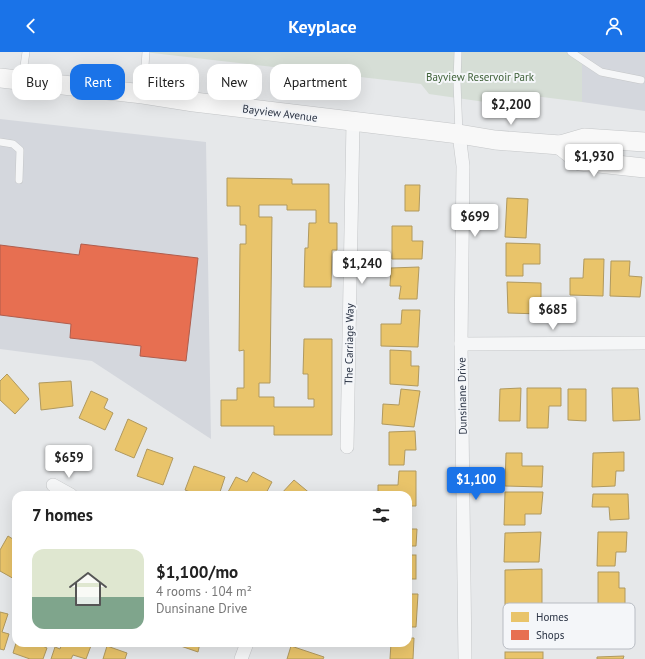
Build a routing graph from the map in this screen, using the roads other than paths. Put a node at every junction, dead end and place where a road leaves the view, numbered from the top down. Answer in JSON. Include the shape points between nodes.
{"nodes":[{"id":1,"x":26,"y":52,"type":"edge"},
{"id":2,"x":146,"y":52,"type":"edge"},
{"id":3,"x":458,"y":52,"type":"edge"},
{"id":4,"x":571,"y":52,"type":"edge"},
{"id":5,"x":24,"y":64,"type":"edge"},
{"id":6,"x":145,"y":64,"type":"edge"},
{"id":7,"x":0,"y":78,"type":"edge"},
{"id":8,"x":12,"y":80,"type":"edge"},
{"id":9,"x":641,"y":80,"type":"dead end"},
{"id":10,"x":62,"y":85,"type":"edge"},
{"id":11,"x":133,"y":93,"type":"edge"},
{"id":12,"x":181,"y":100,"type":"edge"},
{"id":13,"x":353,"y":122,"type":"junction"},
{"id":14,"x":459,"y":134,"type":"junction"},
{"id":15,"x":0,"y":142,"type":"edge"},
{"id":16,"x":645,"y":142,"type":"edge"},
{"id":17,"x":560,"y":145,"type":"junction"},
{"id":18,"x":645,"y":168,"type":"edge"},
{"id":19,"x":19,"y":180,"type":"dead end"},
{"id":20,"x":645,"y":343,"type":"edge"},
{"id":21,"x":461,"y":344,"type":"junction"},
{"id":22,"x":347,"y":447,"type":"dead end"},
{"id":23,"x":54,"y":484,"type":"dead end"},
{"id":24,"x":65,"y":491,"type":"edge"},
{"id":25,"x":246,"y":647,"type":"edge"},
{"id":26,"x":241,"y":659,"type":"edge"},
{"id":27,"x":465,"y":659,"type":"edge"}],
"edges":[{"from":1,"to":5,"type":"lane"},
{"from":2,"to":6,"type":"lane"},
{"from":3,"to":14,"type":"lane"},
{"from":4,"to":9,"type":"lane","via":[[601,72]]},
{"from":7,"to":8,"type":"main road","name":"Bayview Avenue"},
{"from":10,"to":11,"type":"main road","name":"Bayview Avenue"},
{"from":12,"to":13,"type":"main road","name":"Bayview Avenue"},
{"from":13,"to":14,"type":"main road","name":"Bayview Avenue"},
{"from":13,"to":22,"type":"street","name":"The Carriage Way"},
{"from":14,"to":17,"type":"main road","name":"Bayview Avenue","via":[[495,140]]},
{"from":14,"to":21,"type":"street","name":"Dunsinane Drive","via":[[463,166]]},
{"from":15,"to":19,"type":"lane","via":[[13,144],[20,150]]},
{"from":16,"to":17,"type":"main road","name":"Bayview Avenue","via":[[584,138]]},
{"from":17,"to":18,"type":"main road","via":[[580,161]]},
{"from":20,"to":21,"type":"street"},
{"from":21,"to":27,"type":"street","name":"Dunsinane Drive"},
{"from":23,"to":24,"type":"street"},
{"from":25,"to":26,"type":"street"}]}
